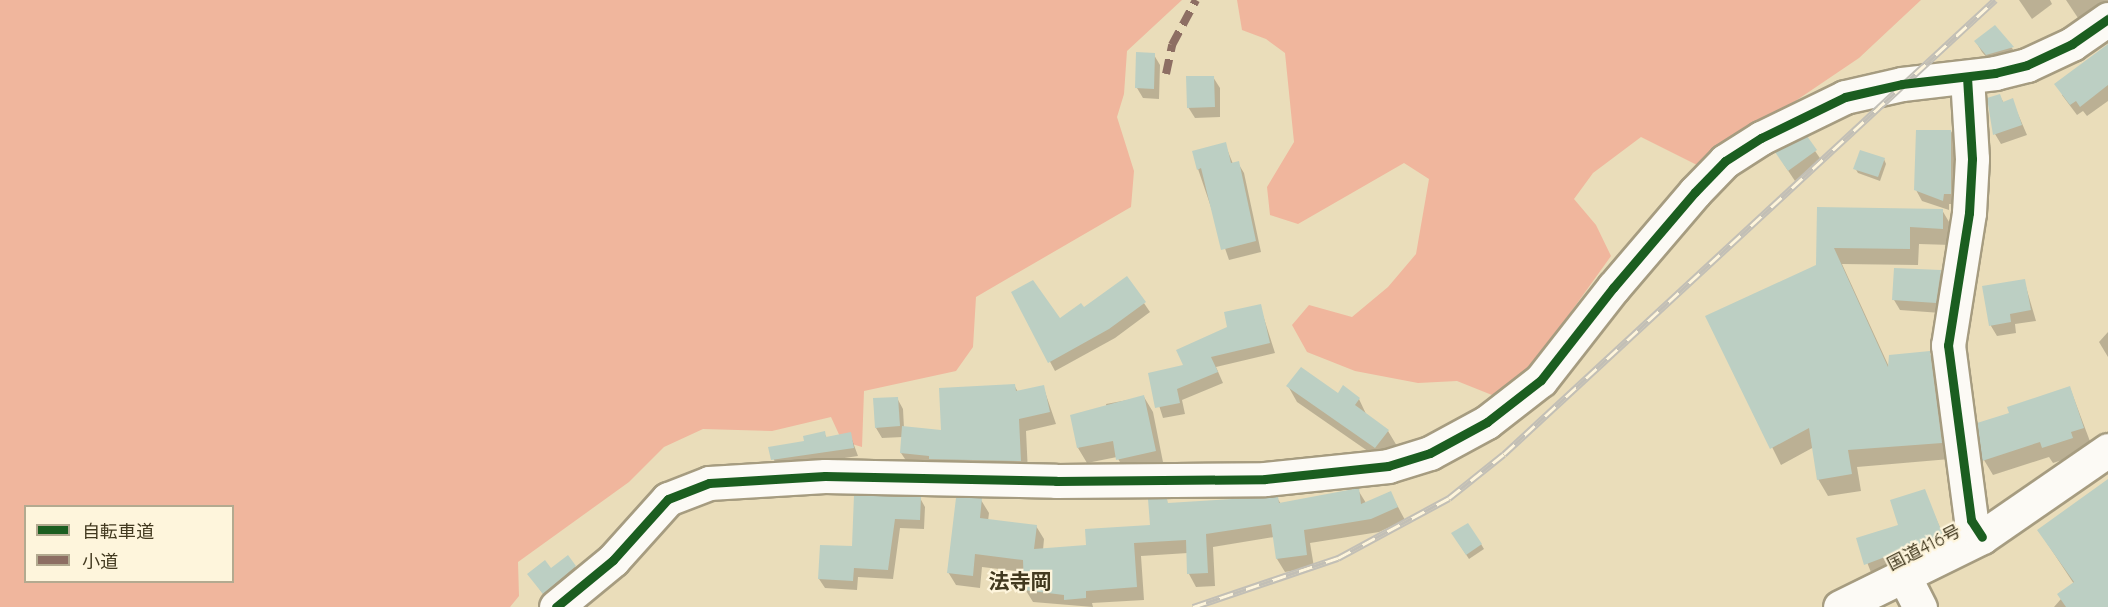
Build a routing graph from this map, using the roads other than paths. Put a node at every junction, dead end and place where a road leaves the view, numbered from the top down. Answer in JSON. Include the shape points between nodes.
{"nodes":[{"id":1,"x":2108,"y":19,"type":"edge"},
{"id":2,"x":1967,"y":76,"type":"junction"},
{"id":3,"x":2108,"y":450,"type":"edge"},
{"id":4,"x":1982,"y":537,"type":"junction"},
{"id":5,"x":1905,"y":578,"type":"junction"},
{"id":6,"x":556,"y":607,"type":"edge"},
{"id":7,"x":1840,"y":607,"type":"edge"},
{"id":8,"x":1920,"y":607,"type":"edge"}],
"edges":[{"from":1,"to":2,"type":"main road","via":[[2072,44],[2027,64]]},
{"from":2,"to":4,"type":"main road","via":[[1972,159],[1969,213],[1948,345],[1971,520]]},
{"from":2,"to":6,"type":"main road","via":[[1845,97],[1761,138],[1725,161],[1612,288],[1541,380],[1487,422],[1430,453],[1377,468],[1265,479],[1056,481],[825,476],[709,483],[668,499],[613,560]]},
{"from":3,"to":4,"type":"main road","name":"国道416号"},
{"from":4,"to":5,"type":"main road","name":"国道416号"},
{"from":5,"to":7,"type":"main road","name":"国道416号"},
{"from":5,"to":8,"type":"main road"}]}
